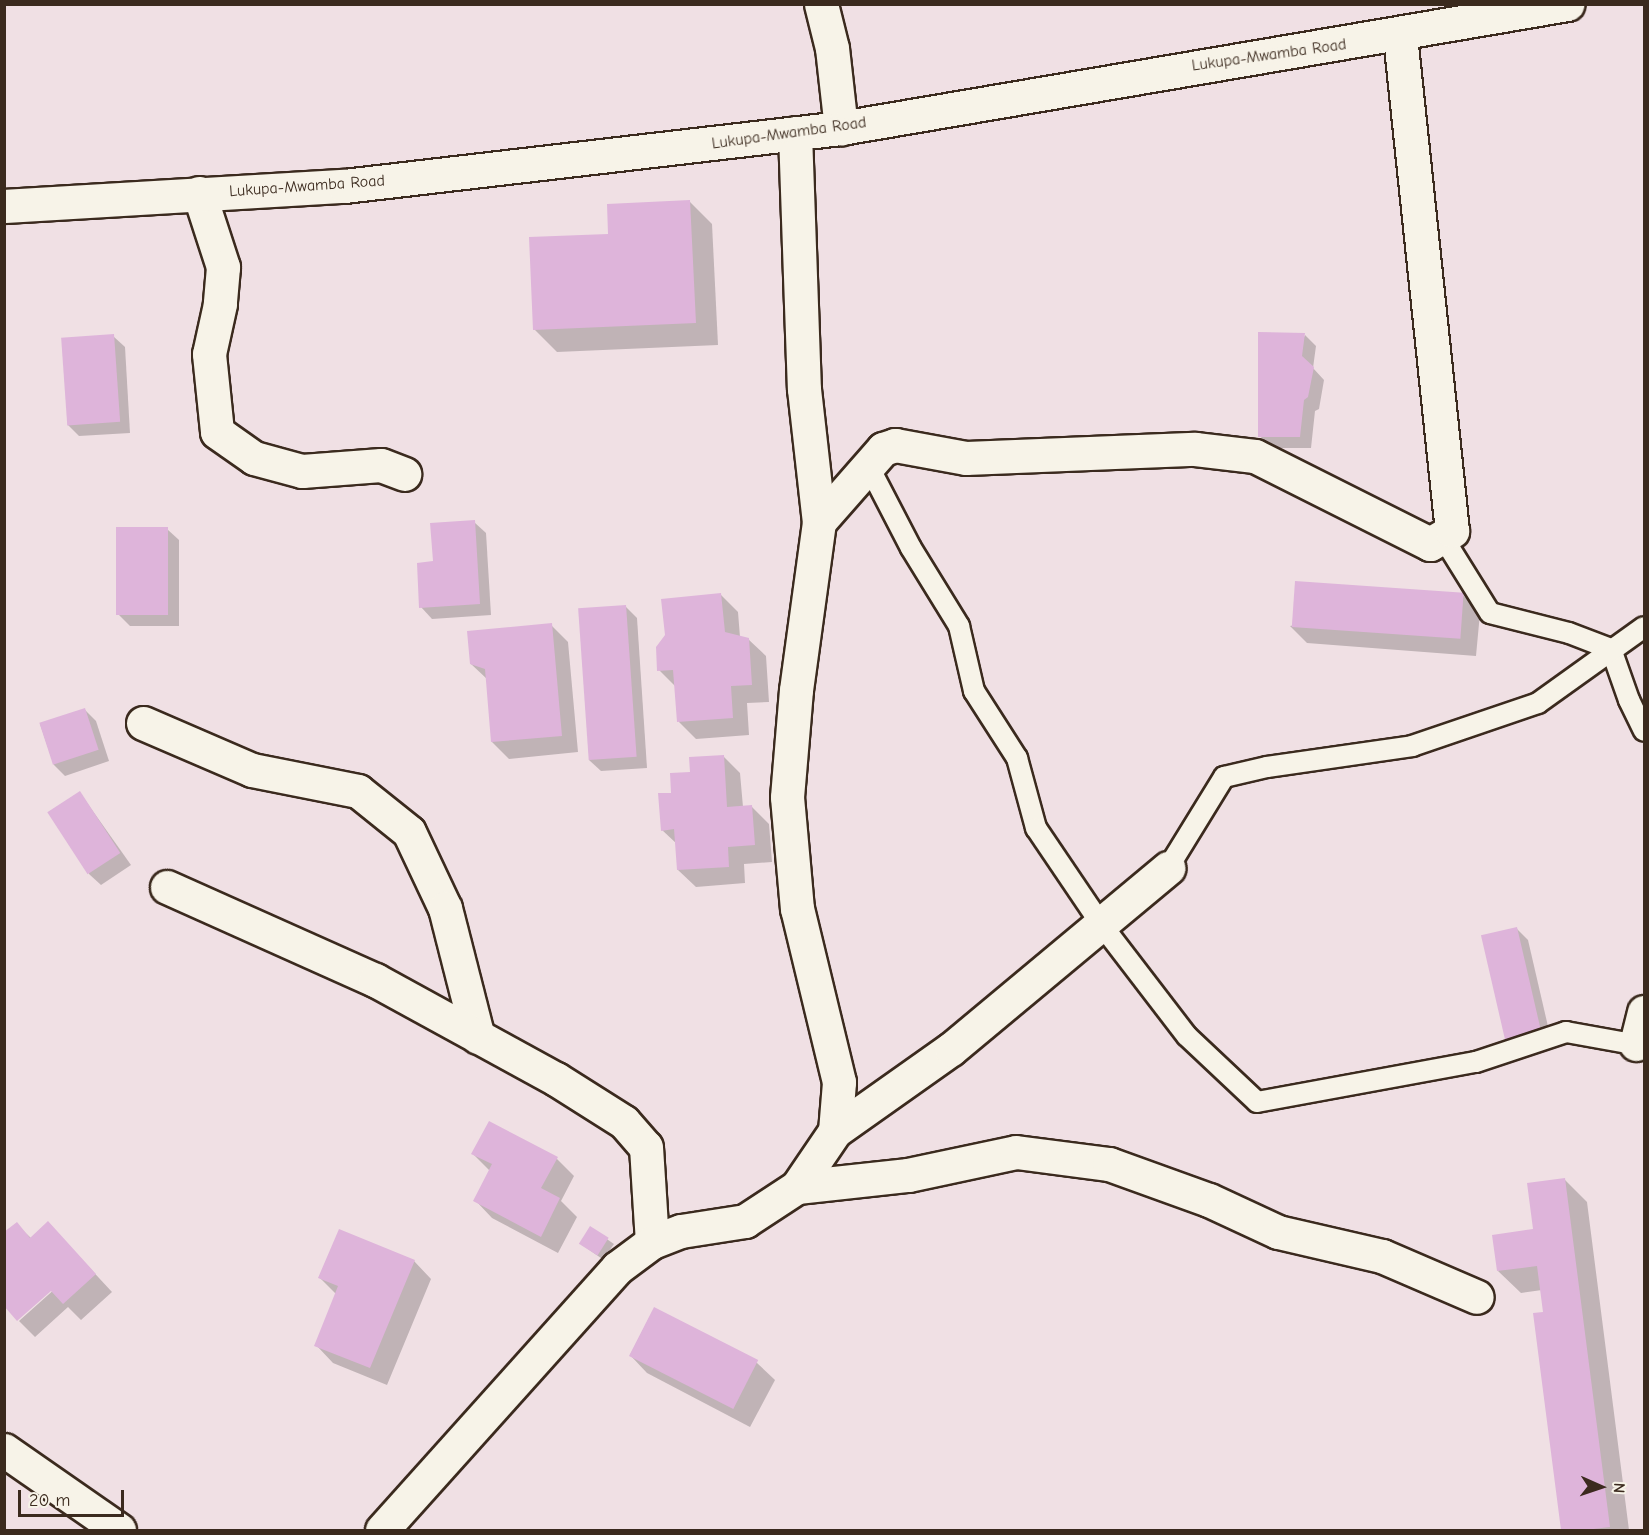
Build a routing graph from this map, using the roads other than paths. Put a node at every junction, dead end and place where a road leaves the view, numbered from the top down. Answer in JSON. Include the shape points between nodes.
{"nodes":[{"id":1,"x":822,"y":4,"type":"edge"},
{"id":2,"x":1568,"y":4,"type":"edge"},
{"id":3,"x":1439,"y":15,"type":"edge"},
{"id":4,"x":1400,"y":36,"type":"junction"},
{"id":5,"x":841,"y":128,"type":"junction"},
{"id":6,"x":795,"y":133,"type":"junction"},
{"id":7,"x":199,"y":193,"type":"junction"},
{"id":8,"x":4,"y":206,"type":"edge"},
{"id":9,"x":868,"y":465,"type":"junction"},
{"id":10,"x":404,"y":474,"type":"dead end"},
{"id":11,"x":819,"y":522,"type":"junction"},
{"id":12,"x":1449,"y":538,"type":"junction"},
{"id":13,"x":1644,"y":627,"type":"edge"},
{"id":14,"x":1611,"y":649,"type":"junction"},
{"id":15,"x":143,"y":723,"type":"dead end"},
{"id":16,"x":1644,"y":731,"type":"edge"},
{"id":17,"x":1168,"y":868,"type":"joint"},
{"id":18,"x":166,"y":887,"type":"dead end"},
{"id":19,"x":1101,"y":924,"type":"junction"},
{"id":20,"x":1644,"y":1012,"type":"edge"},
{"id":21,"x":478,"y":1037,"type":"junction"},
{"id":22,"x":1640,"y":1045,"type":"edge"},
{"id":23,"x":835,"y":1131,"type":"junction"},
{"id":24,"x":797,"y":1187,"type":"junction"},
{"id":25,"x":652,"y":1242,"type":"junction"},
{"id":26,"x":1477,"y":1297,"type":"dead end"},
{"id":27,"x":4,"y":1450,"type":"edge"},
{"id":28,"x":119,"y":1530,"type":"edge"},
{"id":29,"x":382,"y":1530,"type":"edge"}],
"edges":[{"from":1,"to":5,"type":"street","via":[[832,48]]},
{"from":2,"to":3,"type":"street","name":"Lukupa-Mwamba Road"},
{"from":3,"to":4,"type":"street","name":"Lukupa-Mwamba Road"},
{"from":4,"to":5,"type":"street","name":"Lukupa-Mwamba Road","via":[[1198,65]]},
{"from":4,"to":12,"type":"street"},
{"from":5,"to":6,"type":"street","name":"Lukupa-Mwamba Road"},
{"from":6,"to":7,"type":"street","name":"Lukupa-Mwamba Road","via":[[344,186]]},
{"from":6,"to":11,"type":"street","via":[[804,389]]},
{"from":7,"to":8,"type":"street","name":"Lukupa-Mwamba Road"},
{"from":7,"to":10,"type":"street","via":[[223,267],[209,354],[217,432],[254,458],[302,471],[381,465]]},
{"from":9,"to":11,"type":"street"},
{"from":9,"to":12,"type":"street","via":[[883,449],[895,445],[966,458],[1195,449],[1255,456],[1430,544]]},
{"from":9,"to":19,"type":"lane","via":[[911,548],[959,626],[974,691],[1017,758],[1036,828]]},
{"from":11,"to":23,"type":"street","via":[[796,690],[787,797],[797,909],[839,1082]]},
{"from":12,"to":14,"type":"lane","via":[[1490,613],[1569,633]]},
{"from":13,"to":14,"type":"lane"},
{"from":14,"to":16,"type":"lane"},
{"from":14,"to":17,"type":"lane","via":[[1538,703],[1412,746],[1224,777]]},
{"from":15,"to":21,"type":"street","via":[[252,770],[358,791],[409,832],[445,908]]},
{"from":17,"to":19,"type":"street"},
{"from":18,"to":21,"type":"street","via":[[375,980]]},
{"from":19,"to":22,"type":"lane","via":[[1187,1036],[1257,1102],[1476,1062],[1566,1032]]},
{"from":19,"to":23,"type":"street","via":[[951,1048]]},
{"from":20,"to":22,"type":"street"},
{"from":21,"to":25,"type":"street","via":[[556,1079],[632,1130],[646,1148]]},
{"from":23,"to":24,"type":"street"},
{"from":24,"to":25,"type":"street","via":[[745,1221],[681,1231]]},
{"from":24,"to":26,"type":"street","via":[[908,1175],[1016,1152],[1109,1164],[1209,1200],[1278,1232],[1382,1256]]},
{"from":25,"to":29,"type":"street","via":[[617,1268]]},
{"from":27,"to":28,"type":"street"}]}
